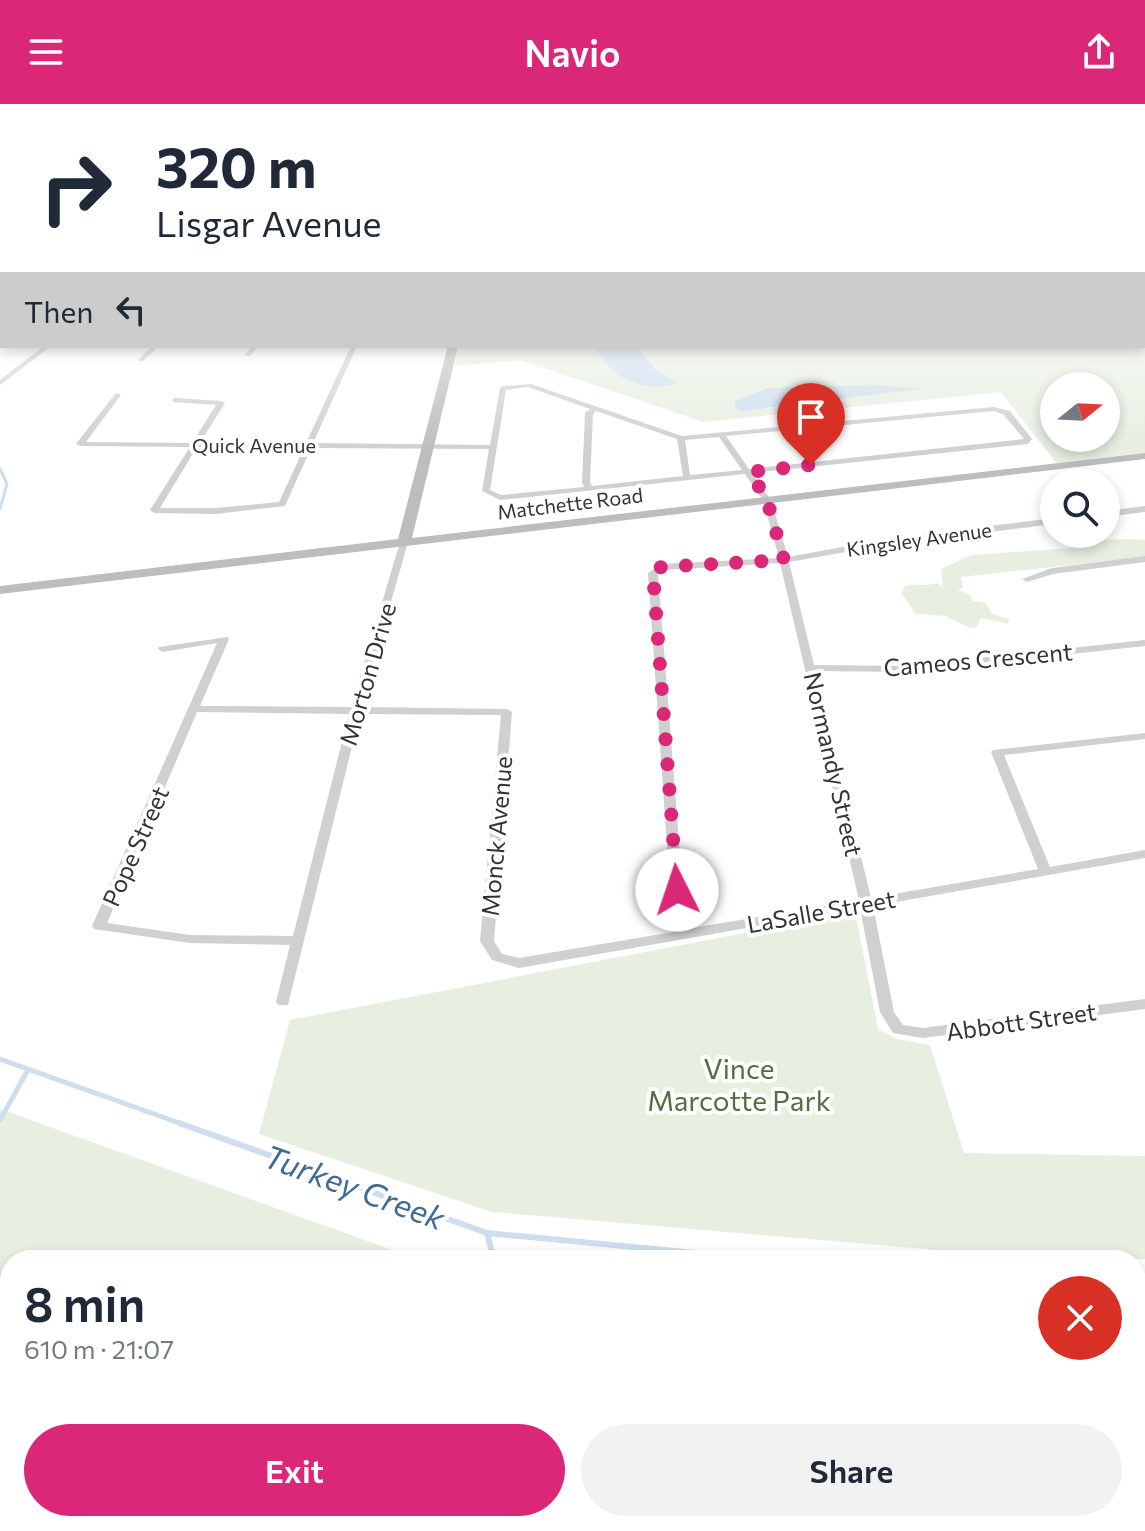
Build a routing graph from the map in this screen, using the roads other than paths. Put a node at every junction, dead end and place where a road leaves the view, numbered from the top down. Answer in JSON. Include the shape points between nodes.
{"nodes":[{"id":1,"x":45,"y":348,"type":"edge"},
{"id":2,"x":154,"y":348,"type":"edge"},
{"id":3,"x":253,"y":348,"type":"edge"},
{"id":4,"x":353,"y":348,"type":"edge"},
{"id":5,"x":452,"y":348,"type":"edge"},
{"id":6,"x":248,"y":355,"type":"dead end"},
{"id":7,"x":141,"y":360,"type":"dead end"},
{"id":8,"x":0,"y":383,"type":"edge"},
{"id":9,"x":117,"y":395,"type":"dead end"},
{"id":10,"x":176,"y":400,"type":"dead end"},
{"id":11,"x":595,"y":408,"type":"junction"},
{"id":12,"x":723,"y":437,"type":"junction"},
{"id":13,"x":681,"y":438,"type":"junction"},
{"id":14,"x":195,"y":445,"type":"junction"},
{"id":15,"x":310,"y":446,"type":"junction"},
{"id":16,"x":428,"y":446,"type":"junction"},
{"id":17,"x":493,"y":447,"type":"junction"},
{"id":18,"x":1145,"y":456,"type":"edge"},
{"id":19,"x":750,"y":472,"type":"junction"},
{"id":20,"x":687,"y":479,"type":"junction"},
{"id":21,"x":589,"y":489,"type":"junction"},
{"id":22,"x":767,"y":500,"type":"junction"},
{"id":23,"x":1145,"y":509,"type":"edge"},
{"id":24,"x":1120,"y":512,"type":"edge"},
{"id":25,"x":1040,"y":523,"type":"edge"},
{"id":26,"x":404,"y":542,"type":"junction"},
{"id":27,"x":1145,"y":559,"type":"edge"},
{"id":28,"x":784,"y":560,"type":"junction"},
{"id":29,"x":1027,"y":579,"type":"dead end"},
{"id":30,"x":0,"y":590,"type":"edge"},
{"id":31,"x":1145,"y":643,"type":"edge"},
{"id":32,"x":163,"y":649,"type":"dead end"},
{"id":33,"x":812,"y":668,"type":"junction"},
{"id":34,"x":195,"y":709,"type":"junction"},
{"id":35,"x":355,"y":711,"type":"junction"},
{"id":36,"x":1145,"y":736,"type":"edge"},
{"id":37,"x":1145,"y":854,"type":"edge"},
{"id":38,"x":1046,"y":872,"type":"junction"},
{"id":39,"x":866,"y":903,"type":"junction"},
{"id":40,"x":680,"y":935,"type":"junction"},
{"id":41,"x":298,"y":941,"type":"junction"},
{"id":42,"x":497,"y":957,"type":"joint"},
{"id":43,"x":283,"y":1002,"type":"dead end"},
{"id":44,"x":1145,"y":1004,"type":"edge"},
{"id":45,"x":898,"y":1029,"type":"joint"}],
"edges":[{"from":1,"to":8,"type":"street"},
{"from":2,"to":7,"type":"street"},
{"from":3,"to":6,"type":"street"},
{"from":4,"to":15,"type":"street"},
{"from":5,"to":16,"type":"street","name":"Morton Drive"},
{"from":9,"to":14,"type":"street","name":"Quick Avenue","via":[[80,444]]},
{"from":10,"to":14,"type":"street","via":[[221,403]]},
{"from":11,"to":13,"type":"street"},
{"from":11,"to":17,"type":"street","via":[[529,385],[503,388]]},
{"from":11,"to":21,"type":"street","via":[[589,413]]},
{"from":12,"to":13,"type":"street"},
{"from":12,"to":19,"type":"street","name":"Normandy Street"},
{"from":12,"to":19,"type":"street","via":[[994,409],[1007,413],[1028,439]]},
{"from":13,"to":20,"type":"street"},
{"from":14,"to":15,"type":"street","name":"Quick Avenue"},
{"from":14,"to":15,"type":"street","via":[[154,510],[282,504]]},
{"from":15,"to":16,"type":"street","name":"Quick Avenue"},
{"from":16,"to":17,"type":"street","name":"Quick Avenue"},
{"from":16,"to":26,"type":"street","name":"Morton Drive"},
{"from":17,"to":21,"type":"street","via":[[486,491],[490,496]]},
{"from":18,"to":22,"type":"street","name":"Matchette Road"},
{"from":19,"to":20,"type":"street"},
{"from":19,"to":22,"type":"street","name":"Normandy Street"},
{"from":20,"to":21,"type":"street"},
{"from":22,"to":26,"type":"street","name":"Matchette Road"},
{"from":22,"to":28,"type":"street","name":"Normandy Street"},
{"from":23,"to":24,"type":"street"},
{"from":25,"to":28,"type":"street","name":"Kingsley Avenue"},
{"from":26,"to":30,"type":"street","name":"Matchette Road"},
{"from":26,"to":35,"type":"street","name":"Morton Drive"},
{"from":27,"to":29,"type":"street"},
{"from":28,"to":33,"type":"street","name":"Normandy Street"},
{"from":28,"to":40,"type":"street","name":"Kingsley Avenue","via":[[661,567],[653,573]]},
{"from":31,"to":33,"type":"street","name":"Cameos Crescent","via":[[905,669]]},
{"from":32,"to":34,"type":"street","name":"Pope Street","via":[[224,639]]},
{"from":33,"to":39,"type":"street","name":"Normandy Street"},
{"from":34,"to":35,"type":"street"},
{"from":34,"to":41,"type":"street","name":"Pope Street","via":[[99,926],[190,939]]},
{"from":35,"to":41,"type":"street","name":"Morton Drive"},
{"from":35,"to":42,"type":"street","name":"Monck Avenue","via":[[507,712],[487,941]]},
{"from":36,"to":38,"type":"street","via":[[997,752]]},
{"from":37,"to":38,"type":"street","name":"LaSalle Street"},
{"from":38,"to":39,"type":"street","name":"LaSalle Street"},
{"from":39,"to":40,"type":"street","name":"LaSalle Street"},
{"from":39,"to":45,"type":"street","name":"Normandy Street","via":[[887,1012]]},
{"from":40,"to":42,"type":"street","name":"LaSalle Street","via":[[519,963]]},
{"from":41,"to":43,"type":"street","name":"Morton Drive"},
{"from":44,"to":45,"type":"street","name":"Abbott Street","via":[[923,1033]]}]}
